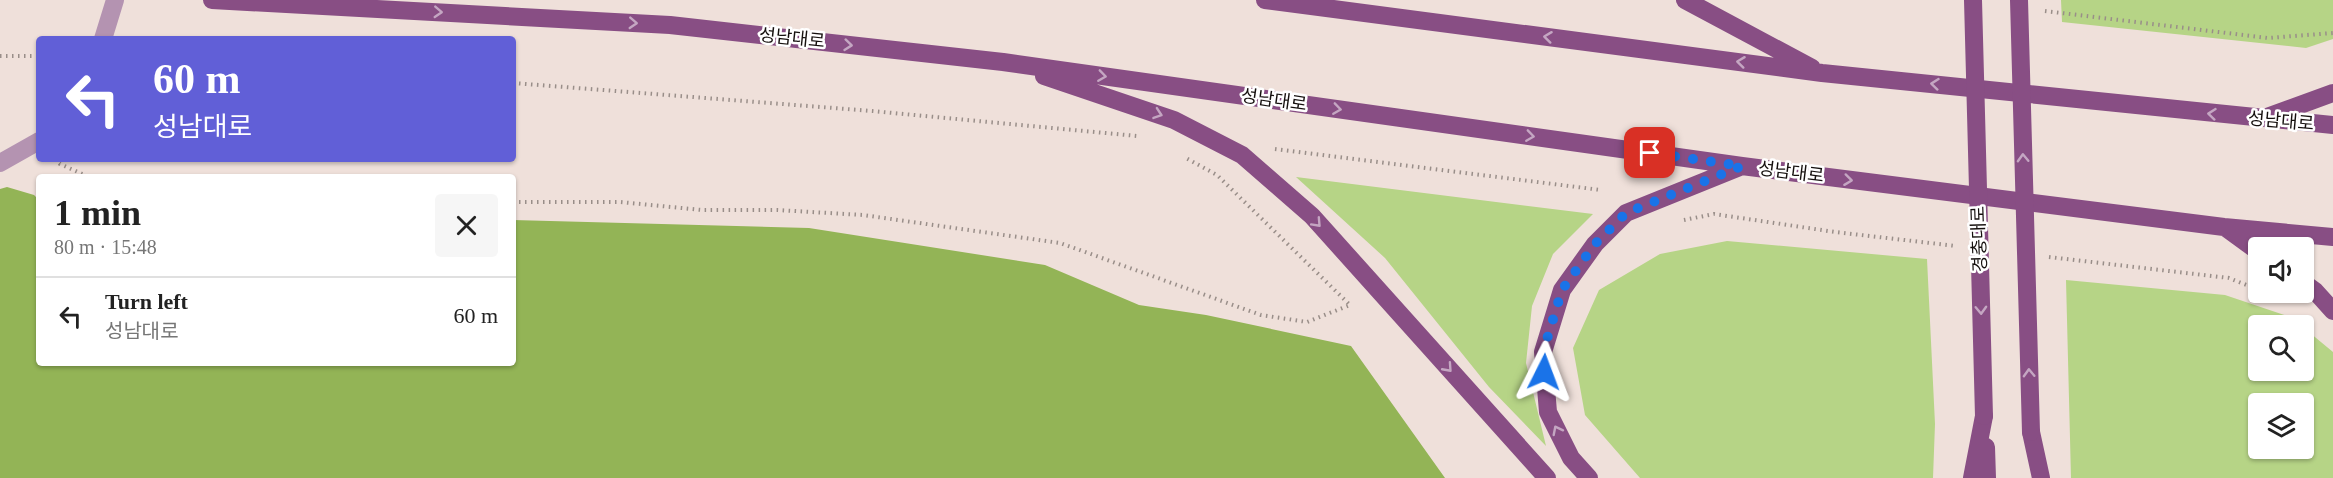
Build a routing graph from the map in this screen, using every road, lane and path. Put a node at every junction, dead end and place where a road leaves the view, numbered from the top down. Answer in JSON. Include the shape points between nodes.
{"nodes":[{"id":1,"x":116,"y":0,"type":"edge"},
{"id":2,"x":212,"y":0,"type":"edge"},
{"id":3,"x":1265,"y":0,"type":"edge"},
{"id":4,"x":1685,"y":0,"type":"edge"},
{"id":5,"x":1973,"y":0,"type":"edge"},
{"id":6,"x":2019,"y":0,"type":"edge"},
{"id":7,"x":2043,"y":10,"type":"dead end"},
{"id":8,"x":2333,"y":33,"type":"edge"},
{"id":9,"x":104,"y":36,"type":"edge"},
{"id":10,"x":0,"y":56,"type":"edge"},
{"id":11,"x":36,"y":56,"type":"edge"},
{"id":12,"x":1003,"y":62,"type":"junction"},
{"id":13,"x":1822,"y":73,"type":"junction"},
{"id":14,"x":516,"y":83,"type":"edge"},
{"id":15,"x":2333,"y":93,"type":"edge"},
{"id":16,"x":2261,"y":119,"type":"junction"},
{"id":17,"x":2333,"y":125,"type":"edge"},
{"id":18,"x":1148,"y":137,"type":"dead end"},
{"id":19,"x":36,"y":143,"type":"edge"},
{"id":20,"x":1265,"y":148,"type":"dead end"},
{"id":21,"x":1178,"y":153,"type":"dead end"},
{"id":22,"x":58,"y":162,"type":"edge"},
{"id":23,"x":0,"y":163,"type":"edge"},
{"id":24,"x":1742,"y":166,"type":"junction"},
{"id":25,"x":82,"y":174,"type":"edge"},
{"id":26,"x":1600,"y":190,"type":"dead end"},
{"id":27,"x":516,"y":202,"type":"edge"},
{"id":28,"x":1683,"y":220,"type":"dead end"},
{"id":29,"x":2224,"y":227,"type":"junction"},
{"id":30,"x":2333,"y":237,"type":"edge"},
{"id":31,"x":2248,"y":244,"type":"edge"},
{"id":32,"x":1962,"y":247,"type":"dead end"},
{"id":33,"x":2043,"y":256,"type":"dead end"},
{"id":34,"x":2248,"y":286,"type":"edge"},
{"id":35,"x":2314,"y":290,"type":"edge"},
{"id":36,"x":2333,"y":311,"type":"edge"},
{"id":37,"x":1984,"y":416,"type":"junction"},
{"id":38,"x":2031,"y":432,"type":"junction"},
{"id":39,"x":1547,"y":478,"type":"edge"},
{"id":40,"x":1589,"y":478,"type":"edge"},
{"id":41,"x":1972,"y":478,"type":"edge"},
{"id":42,"x":1987,"y":478,"type":"edge"},
{"id":43,"x":2033,"y":478,"type":"edge"},
{"id":44,"x":2041,"y":478,"type":"edge"}],
"edges":[{"from":1,"to":9,"type":"street"},
{"from":2,"to":12,"type":"main road","name":"성남대로","one_way":true,"via":[[670,25]]},
{"from":13,"to":3,"type":"main road","name":"성남대로","one_way":true},
{"from":4,"to":13,"type":"main road"},
{"from":5,"to":37,"type":"main road","name":"경충대로","one_way":true,"bridge":true},
{"from":38,"to":6,"type":"main road","one_way":true,"bridge":true},
{"from":7,"to":8,"type":"path","via":[[2268,38]]},
{"from":10,"to":11,"type":"path"},
{"from":12,"to":24,"type":"main road","name":"성남대로","one_way":true},
{"from":12,"to":39,"type":"main road","one_way":true,"via":[[1174,120],[1242,155],[1312,216]]},
{"from":16,"to":13,"type":"main road","name":"성남대로","one_way":true},
{"from":14,"to":18,"type":"path"},
{"from":15,"to":16,"type":"main road"},
{"from":16,"to":17,"type":"main road","name":"성남대로"},
{"from":19,"to":23,"type":"street"},
{"from":20,"to":26,"type":"path"},
{"from":21,"to":27,"type":"path","via":[[1217,175],[1350,305],[1306,322],[1261,315],[1059,243],[863,215],[702,210],[620,202]]},
{"from":22,"to":25,"type":"path"},
{"from":24,"to":29,"type":"main road","name":"성남대로","one_way":true},
{"from":40,"to":24,"type":"main road","one_way":true,"via":[[1571,458],[1548,412],[1543,352],[1562,290],[1595,244],[1626,213]]},
{"from":28,"to":32,"type":"path","via":[[1714,214]]},
{"from":29,"to":30,"type":"main road","name":"성남대로"},
{"from":29,"to":31,"type":"main road"},
{"from":33,"to":34,"type":"path","via":[[2229,278]]},
{"from":35,"to":36,"type":"main road"},
{"from":37,"to":41,"type":"main road"},
{"from":37,"to":42,"type":"main road","name":"경충대로"},
{"from":38,"to":43,"type":"main road"},
{"from":38,"to":44,"type":"main road"}]}
